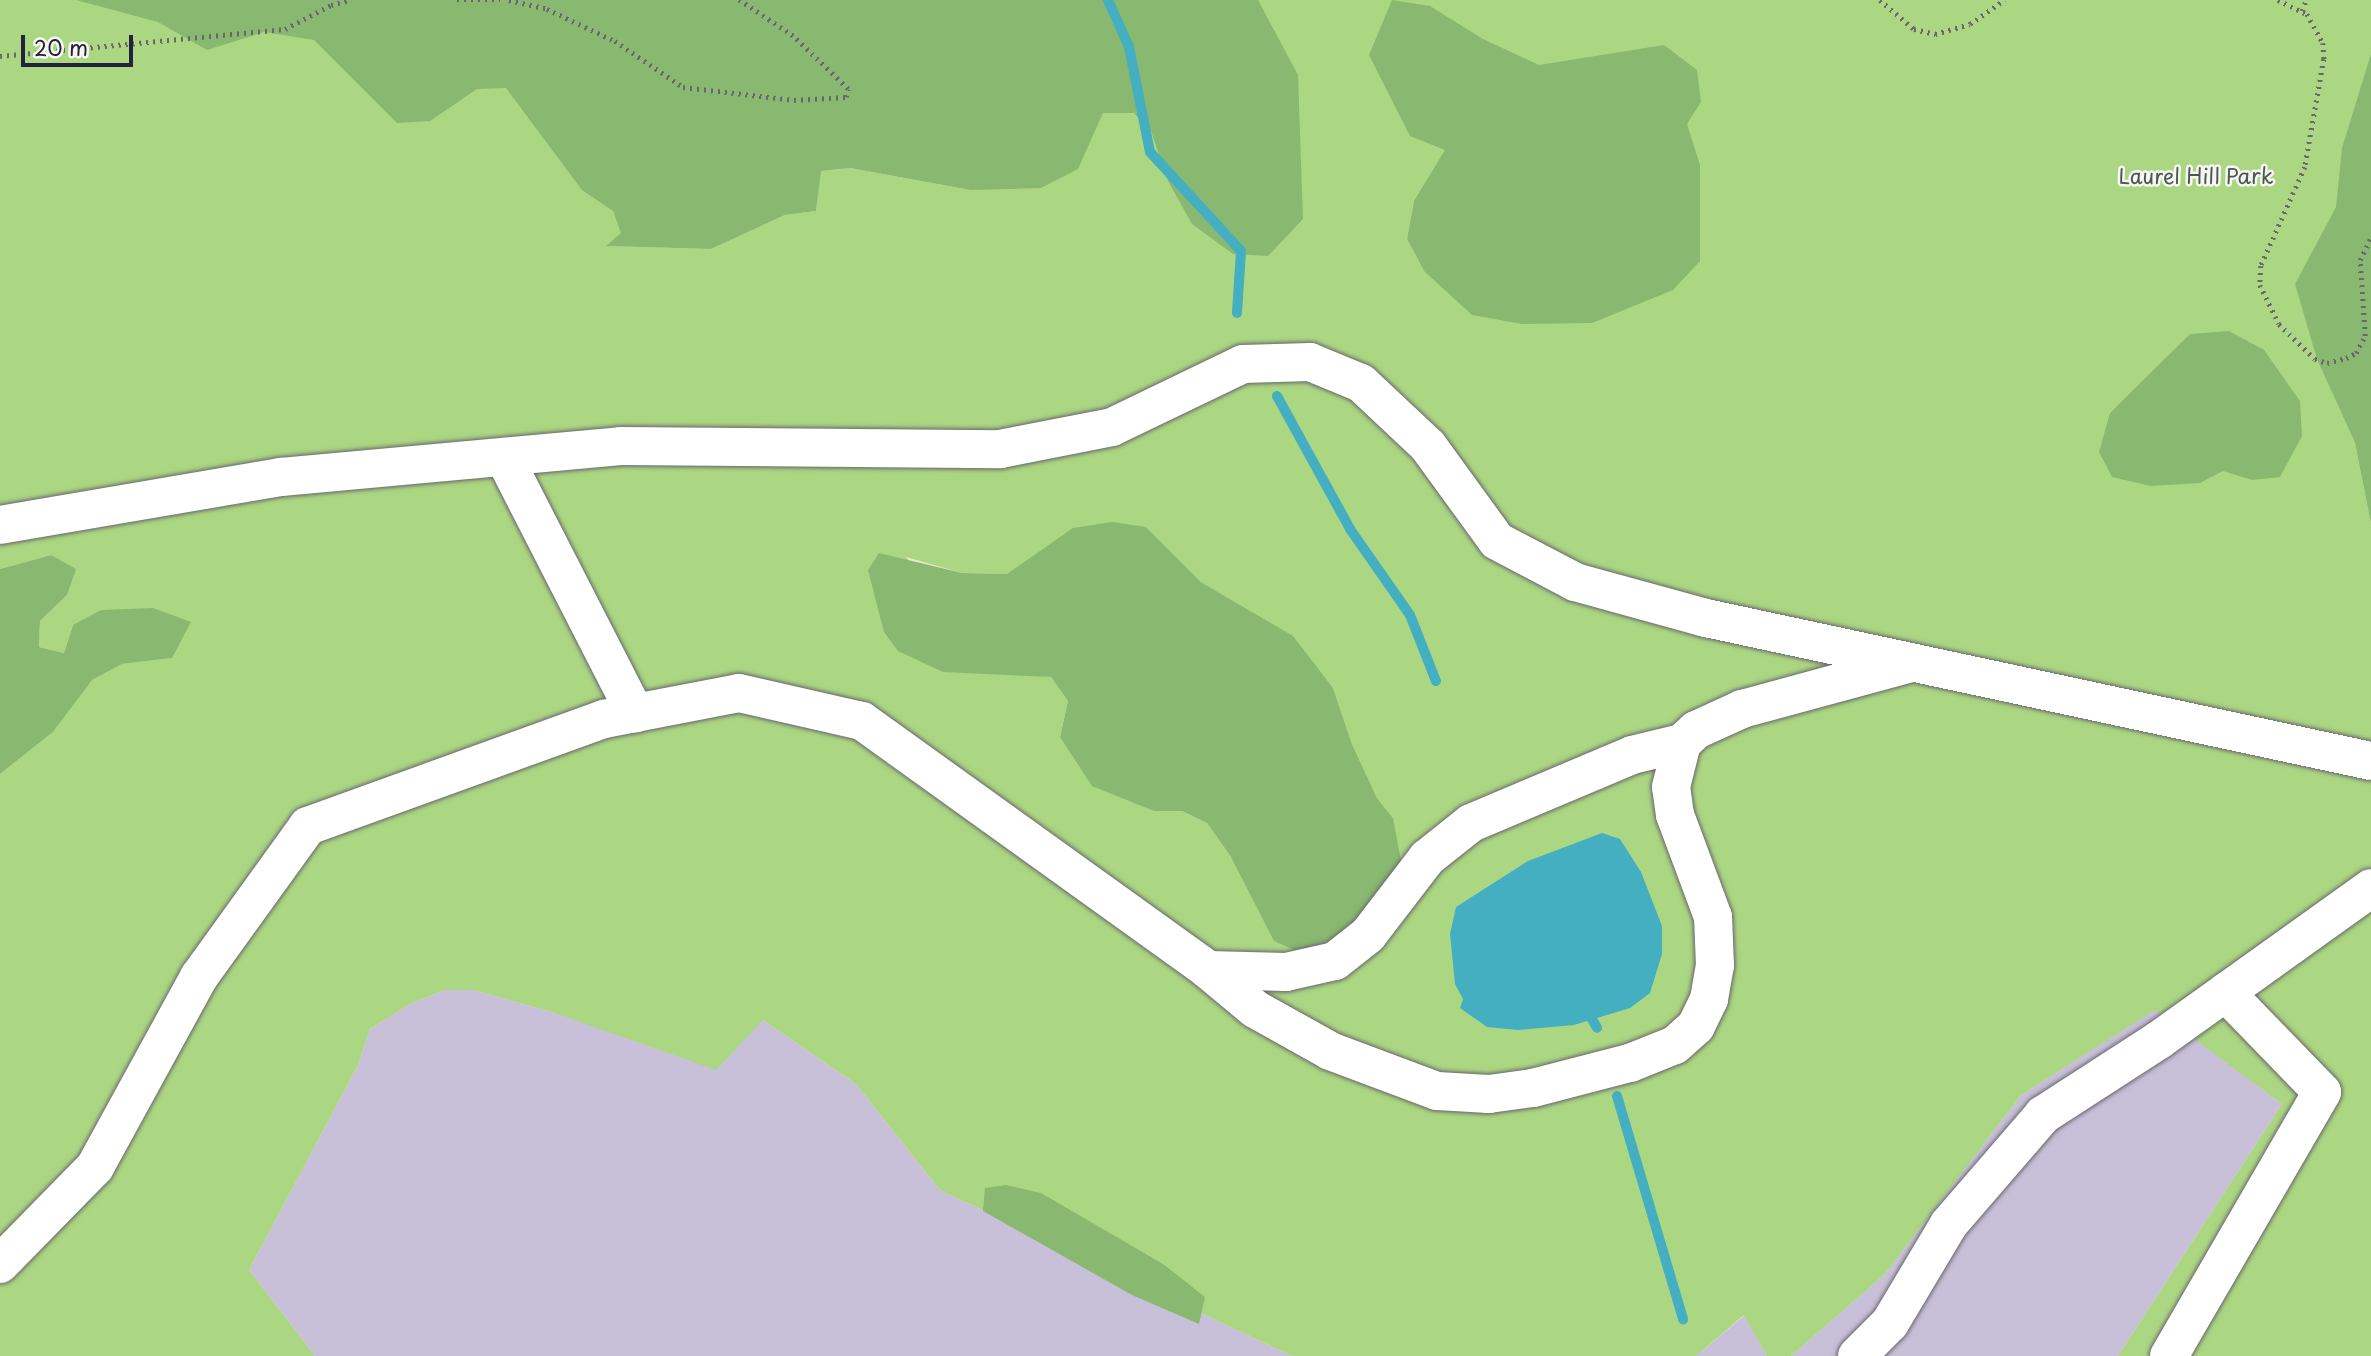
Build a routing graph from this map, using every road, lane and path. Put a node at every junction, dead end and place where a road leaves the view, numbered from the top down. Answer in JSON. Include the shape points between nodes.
{"nodes":[{"id":1,"x":350,"y":0,"type":"edge"},
{"id":2,"x":457,"y":0,"type":"edge"},
{"id":3,"x":500,"y":0,"type":"edge"},
{"id":4,"x":509,"y":0,"type":"edge"},
{"id":5,"x":739,"y":0,"type":"edge"},
{"id":6,"x":1880,"y":0,"type":"edge"},
{"id":7,"x":2004,"y":0,"type":"edge"},
{"id":8,"x":2278,"y":0,"type":"edge"},
{"id":9,"x":2306,"y":0,"type":"edge"},
{"id":10,"x":2302,"y":11,"type":"junction"},
{"id":11,"x":0,"y":55,"type":"edge"},
{"id":12,"x":2371,"y":237,"type":"edge"},
{"id":13,"x":504,"y":457,"type":"junction"},
{"id":14,"x":0,"y":525,"type":"edge"},
{"id":15,"x":1911,"y":663,"type":"junction"},
{"id":16,"x":635,"y":713,"type":"junction"},
{"id":17,"x":1682,"y":743,"type":"junction"},
{"id":18,"x":2371,"y":761,"type":"edge"},
{"id":19,"x":2371,"y":888,"type":"edge"},
{"id":20,"x":1208,"y":970,"type":"junction"},
{"id":21,"x":2225,"y":992,"type":"junction"},
{"id":22,"x":0,"y":1264,"type":"edge"},
{"id":23,"x":1857,"y":1356,"type":"edge"},
{"id":24,"x":2169,"y":1356,"type":"edge"}],
"edges":[{"from":1,"to":11,"type":"path","via":[[285,29]]},
{"from":2,"to":3,"type":"path"},
{"from":4,"to":5,"type":"path","via":[[547,9],[615,41],[683,88],[794,100],[846,97],[848,89],[793,36]]},
{"from":6,"to":7,"type":"path","via":[[1914,29],[1935,34],[1970,24]]},
{"from":8,"to":10,"type":"path"},
{"from":9,"to":10,"type":"path"},
{"from":10,"to":12,"type":"path","via":[[2323,43],[2322,84],[2305,167],[2261,266],[2260,285],[2279,324],[2315,359],[2326,363],[2346,358],[2356,353],[2365,336],[2360,260]]},
{"from":13,"to":14,"type":"lane","via":[[281,477]]},
{"from":13,"to":15,"type":"lane","via":[[621,446],[1000,449],[1112,427],[1243,364],[1310,362],[1361,383],[1429,446],[1497,541],[1575,582],[1706,618]]},
{"from":13,"to":16,"type":"lane"},
{"from":15,"to":17,"type":"lane","via":[[1742,709],[1696,730]]},
{"from":15,"to":18,"type":"lane"},
{"from":16,"to":20,"type":"lane","via":[[739,693],[862,721]]},
{"from":16,"to":22,"type":"lane","via":[[604,719],[308,826],[199,977],[95,1167]]},
{"from":17,"to":20,"type":"lane","via":[[1632,754],[1471,822],[1427,858],[1368,935],[1335,961],[1286,972]]},
{"from":17,"to":20,"type":"lane","via":[[1671,787],[1675,814],[1713,917],[1715,965],[1709,999],[1696,1026],[1675,1045],[1630,1063],[1533,1088],[1489,1094],[1437,1090],[1331,1051],[1255,1009]]},
{"from":19,"to":21,"type":"lane"},
{"from":21,"to":23,"type":"lane","via":[[2043,1115],[1949,1224],[1890,1322]]},
{"from":21,"to":24,"type":"lane","via":[[2322,1092]]}]}
